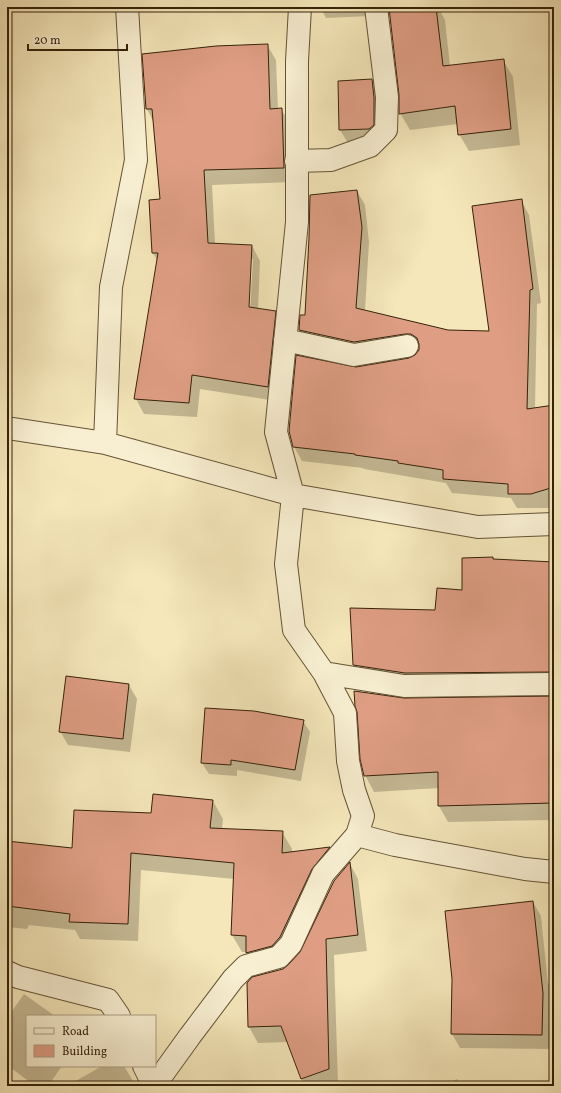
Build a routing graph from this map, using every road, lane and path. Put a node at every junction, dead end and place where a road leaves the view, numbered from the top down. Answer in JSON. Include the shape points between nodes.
{"nodes":[{"id":1,"x":127,"y":7,"type":"edge"},
{"id":2,"x":300,"y":7,"type":"edge"},
{"id":3,"x":376,"y":7,"type":"edge"},
{"id":4,"x":296,"y":161,"type":"junction"},
{"id":5,"x":285,"y":340,"type":"junction"},
{"id":6,"x":407,"y":346,"type":"dead end"},
{"id":7,"x":7,"y":428,"type":"edge"},
{"id":8,"x":105,"y":443,"type":"junction"},
{"id":9,"x":293,"y":495,"type":"junction"},
{"id":10,"x":554,"y":524,"type":"edge"},
{"id":11,"x":324,"y":673,"type":"junction"},
{"id":12,"x":554,"y":684,"type":"edge"},
{"id":13,"x":357,"y":834,"type":"junction"},
{"id":14,"x":554,"y":872,"type":"edge"},
{"id":15,"x":7,"y":972,"type":"edge"},
{"id":16,"x":117,"y":1015,"type":"edge"},
{"id":17,"x":144,"y":1067,"type":"edge"},
{"id":18,"x":154,"y":1086,"type":"edge"}],
"edges":[{"from":1,"to":8,"type":"street","via":[[136,160],[111,287]]},
{"from":2,"to":4,"type":"street","via":[[296,62]]},
{"from":3,"to":4,"type":"street","via":[[387,97],[386,130],[370,146],[331,160]]},
{"from":4,"to":5,"type":"street","via":[[297,222]]},
{"from":5,"to":6,"type":"street","via":[[354,355]]},
{"from":5,"to":9,"type":"street","via":[[276,432]]},
{"from":7,"to":8,"type":"street"},
{"from":8,"to":9,"type":"street"},
{"from":9,"to":10,"type":"street","via":[[478,527]]},
{"from":9,"to":11,"type":"street","via":[[286,564],[294,630]]},
{"from":11,"to":12,"type":"street","via":[[404,686]]},
{"from":11,"to":13,"type":"street","via":[[345,713],[348,761],[354,790],[364,816]]},
{"from":13,"to":14,"type":"street","via":[[394,845]]},
{"from":13,"to":18,"type":"street","via":[[323,874],[292,944],[279,957],[246,966],[233,979]]},
{"from":15,"to":16,"type":"street","via":[[108,1000]]},
{"from":17,"to":18,"type":"street"}]}
